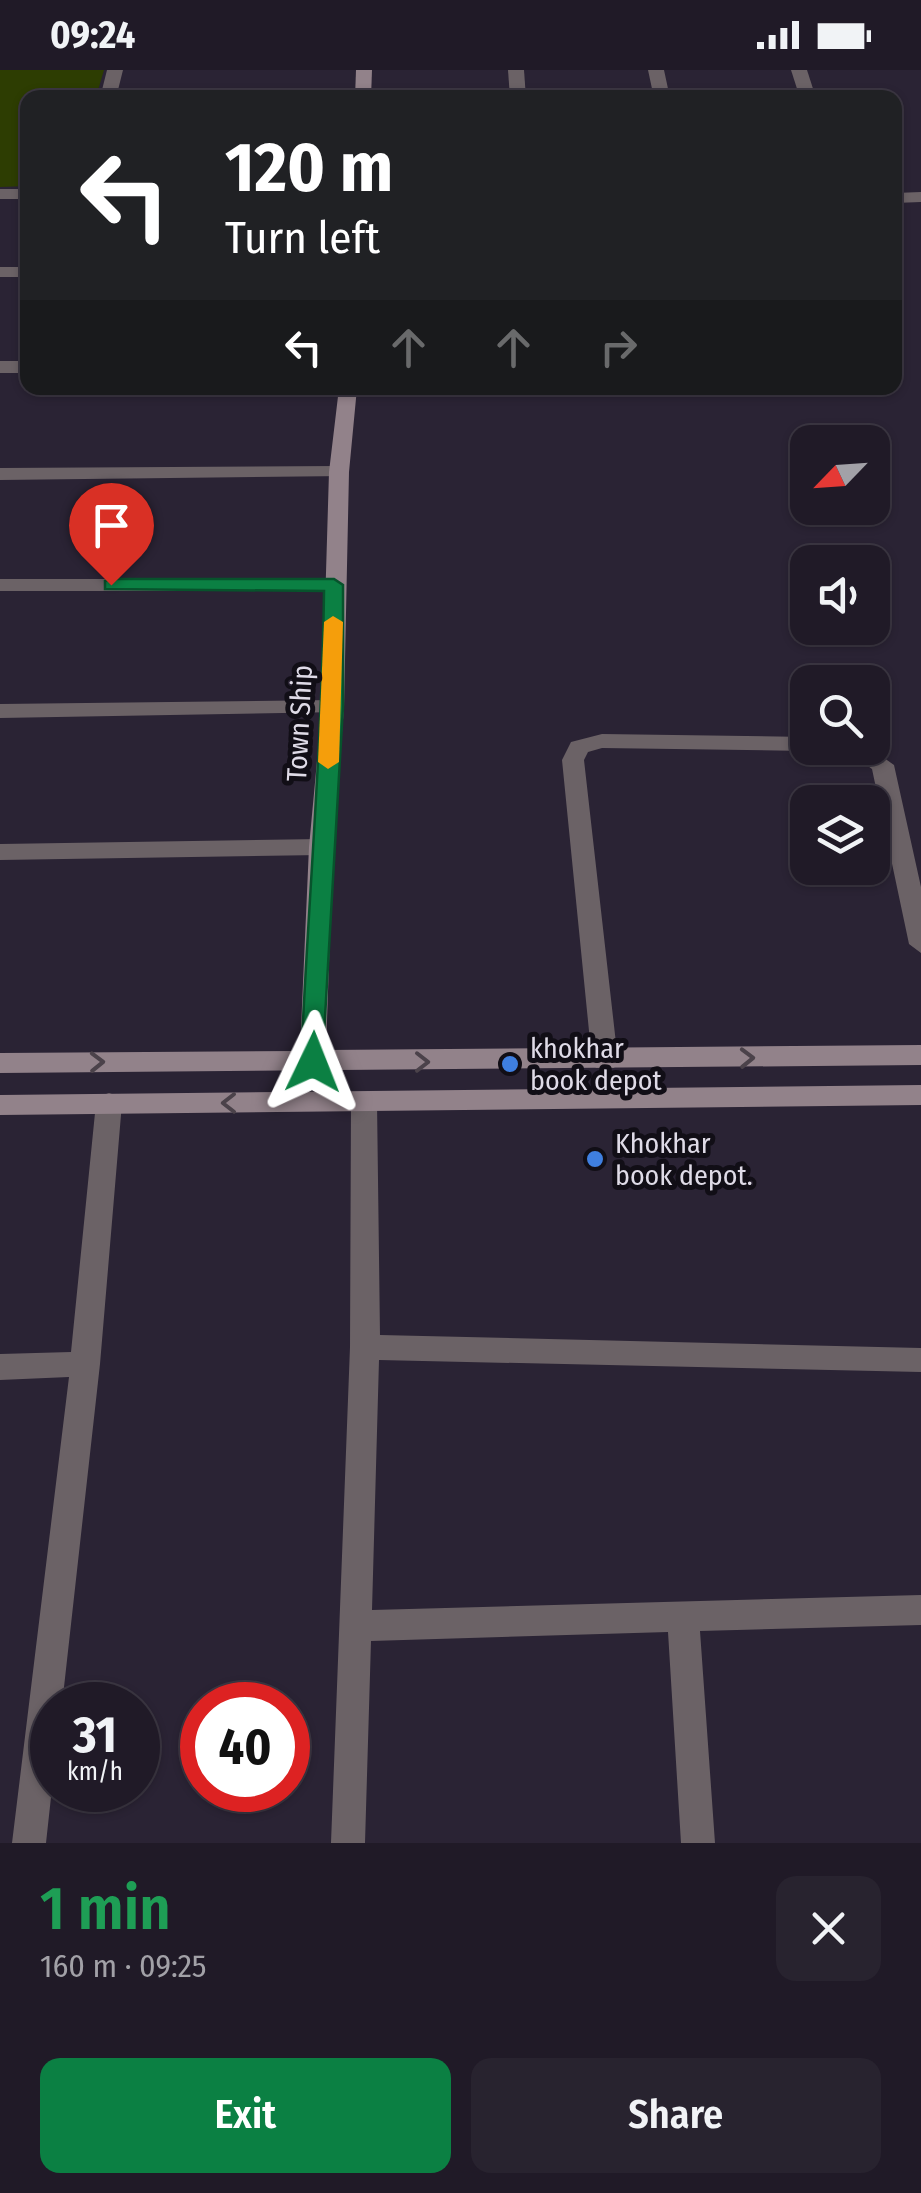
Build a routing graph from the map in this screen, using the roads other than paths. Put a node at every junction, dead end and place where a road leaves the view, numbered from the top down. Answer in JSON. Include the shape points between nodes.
{"nodes":[{"id":1,"x":347,"y":395,"type":"edge"},
{"id":2,"x":339,"y":472,"type":"junction"},
{"id":3,"x":0,"y":474,"type":"edge"},
{"id":4,"x":0,"y":585,"type":"edge"},
{"id":5,"x":334,"y":585,"type":"junction"},
{"id":6,"x":333,"y":707,"type":"junction"},
{"id":7,"x":0,"y":711,"type":"edge"},
{"id":8,"x":790,"y":744,"type":"edge"},
{"id":9,"x":882,"y":765,"type":"edge"},
{"id":10,"x":321,"y":846,"type":"junction"},
{"id":11,"x":0,"y":852,"type":"edge"},
{"id":12,"x":921,"y":944,"type":"edge"},
{"id":13,"x":921,"y":1055,"type":"edge"},
{"id":14,"x":604,"y":1061,"type":"junction"},
{"id":15,"x":313,"y":1062,"type":"junction"},
{"id":16,"x":0,"y":1064,"type":"edge"},
{"id":17,"x":921,"y":1095,"type":"edge"},
{"id":18,"x":364,"y":1102,"type":"junction"},
{"id":19,"x":108,"y":1103,"type":"junction"},
{"id":20,"x":0,"y":1105,"type":"edge"},
{"id":21,"x":364,"y":1347,"type":"junction"},
{"id":22,"x":921,"y":1360,"type":"edge"},
{"id":23,"x":86,"y":1364,"type":"junction"},
{"id":24,"x":0,"y":1367,"type":"edge"},
{"id":25,"x":921,"y":1610,"type":"edge"},
{"id":26,"x":683,"y":1617,"type":"junction"},
{"id":27,"x":355,"y":1626,"type":"junction"},
{"id":28,"x":28,"y":1843,"type":"edge"},
{"id":29,"x":348,"y":1843,"type":"edge"},
{"id":30,"x":698,"y":1843,"type":"edge"}],
"edges":[{"from":1,"to":2,"type":"main road","name":"Town Ship"},
{"from":2,"to":3,"type":"street"},
{"from":2,"to":5,"type":"main road","name":"Town Ship"},
{"from":4,"to":5,"type":"street"},
{"from":5,"to":6,"type":"main road","name":"Town Ship"},
{"from":6,"to":7,"type":"street"},
{"from":6,"to":10,"type":"main road","name":"Town Ship"},
{"from":8,"to":14,"type":"street","via":[[602,741],[579,747],[573,760]]},
{"from":9,"to":12,"type":"street"},
{"from":10,"to":11,"type":"street"},
{"from":10,"to":15,"type":"main road","name":"Town Ship"},
{"from":14,"to":13,"type":"main road","one_way":true},
{"from":15,"to":14,"type":"main road","one_way":true},
{"from":16,"to":15,"type":"main road","one_way":true},
{"from":17,"to":18,"type":"main road"},
{"from":18,"to":19,"type":"main road","one_way":true},
{"from":18,"to":21,"type":"street"},
{"from":19,"to":20,"type":"main road"},
{"from":19,"to":23,"type":"street"},
{"from":21,"to":22,"type":"street"},
{"from":21,"to":27,"type":"street"},
{"from":23,"to":24,"type":"street"},
{"from":23,"to":28,"type":"street"},
{"from":25,"to":26,"type":"street"},
{"from":26,"to":27,"type":"street"},
{"from":26,"to":30,"type":"street"},
{"from":27,"to":29,"type":"street"}]}
